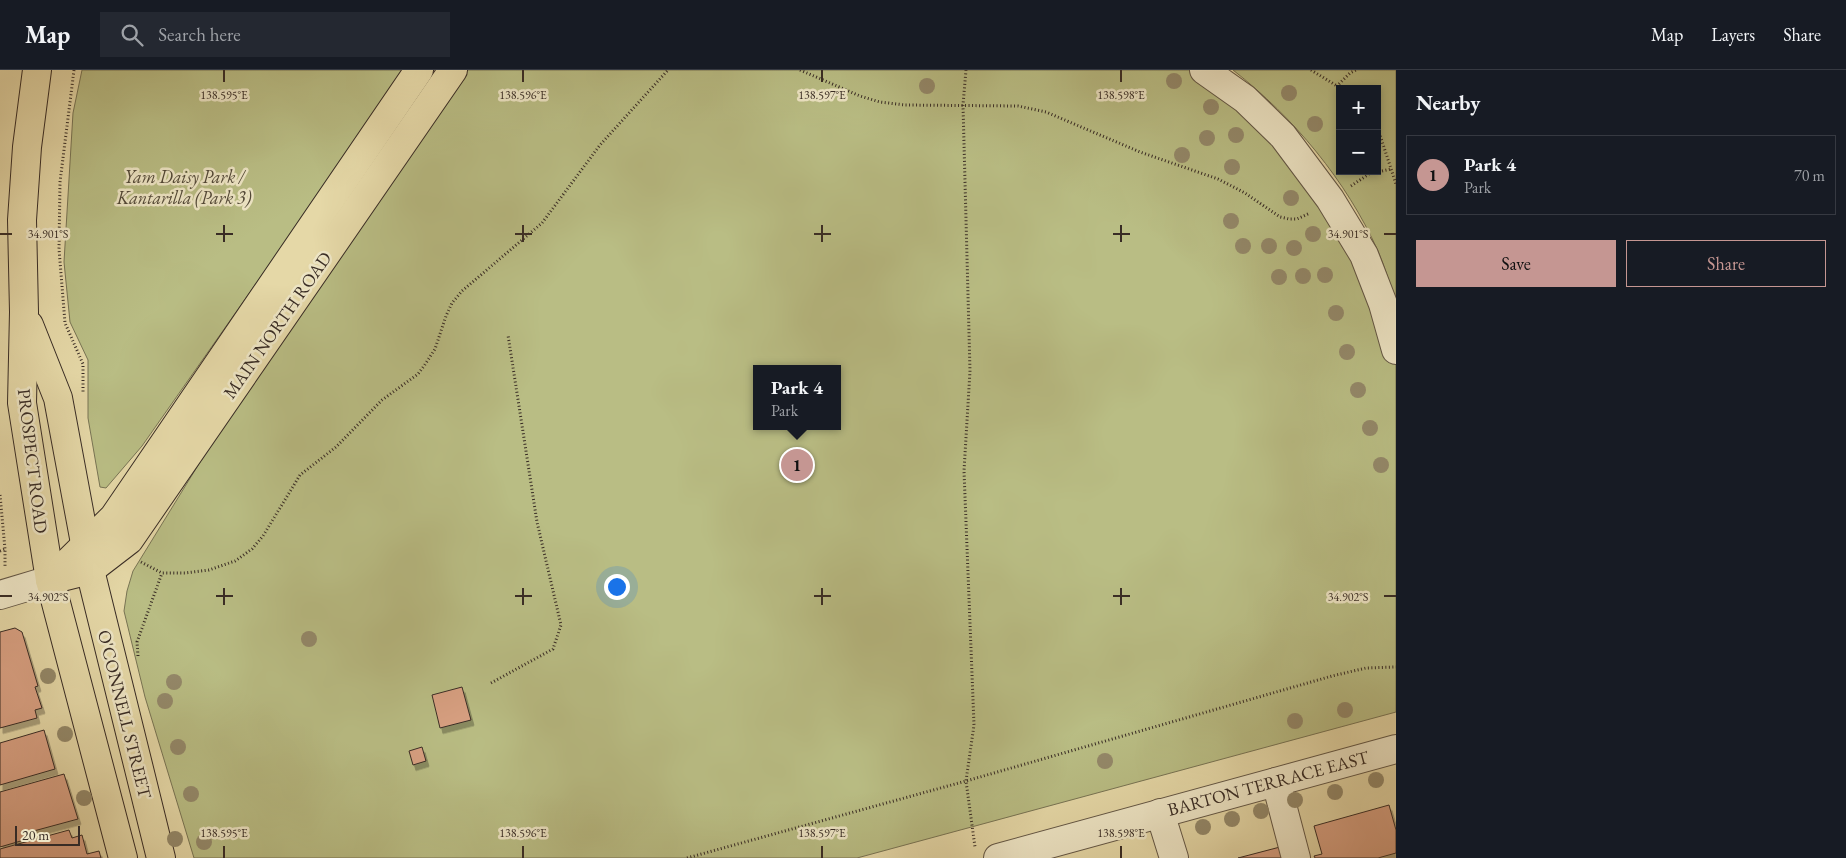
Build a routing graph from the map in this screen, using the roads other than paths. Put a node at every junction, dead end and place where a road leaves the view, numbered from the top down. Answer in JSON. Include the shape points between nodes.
{"nodes":[{"id":1,"x":37,"y":70,"type":"edge"},
{"id":2,"x":419,"y":70,"type":"edge"},
{"id":3,"x":453,"y":70,"type":"edge"},
{"id":4,"x":1204,"y":70,"type":"edge"},
{"id":5,"x":24,"y":312,"type":"junction"},
{"id":6,"x":1396,"y":350,"type":"edge"},
{"id":7,"x":87,"y":558,"type":"junction"},
{"id":8,"x":50,"y":580,"type":"junction"},
{"id":9,"x":0,"y":596,"type":"edge"},
{"id":10,"x":1395,"y":749,"type":"edge"},
{"id":11,"x":1276,"y":782,"type":"junction"},
{"id":12,"x":1160,"y":813,"type":"junction"},
{"id":13,"x":987,"y":853,"type":"edge"},
{"id":14,"x":123,"y":858,"type":"edge"},
{"id":15,"x":161,"y":858,"type":"edge"},
{"id":16,"x":1174,"y":858,"type":"edge"},
{"id":17,"x":1296,"y":858,"type":"edge"}],
"edges":[{"from":1,"to":5,"type":"main road","name":"PROSPECT ROAD","via":[[22,213]]},
{"from":2,"to":7,"type":"main road","name":"MAIN NORTH ROAD"},
{"from":3,"to":7,"type":"main road","name":"MAIN NORTH ROAD","via":[[129,540]]},
{"from":4,"to":6,"type":"street","via":[[1244,98],[1282,136],[1330,200],[1364,255]]},
{"from":5,"to":7,"type":"main road","name":"PROSPECT ROAD","via":[[58,398]]},
{"from":5,"to":8,"type":"main road","name":"PROSPECT ROAD","via":[[22,403]]},
{"from":7,"to":8,"type":"main road"},
{"from":7,"to":15,"type":"main road","name":"O'CONNELL STREET"},
{"from":8,"to":9,"type":"street"},
{"from":8,"to":14,"type":"main road"},
{"from":10,"to":11,"type":"street","name":"BARTON TERRACE EAST"},
{"from":11,"to":12,"type":"street","name":"BARTON TERRACE EAST"},
{"from":11,"to":17,"type":"street"},
{"from":12,"to":13,"type":"street","name":"BARTON TERRACE EAST"},
{"from":12,"to":16,"type":"street"}]}
